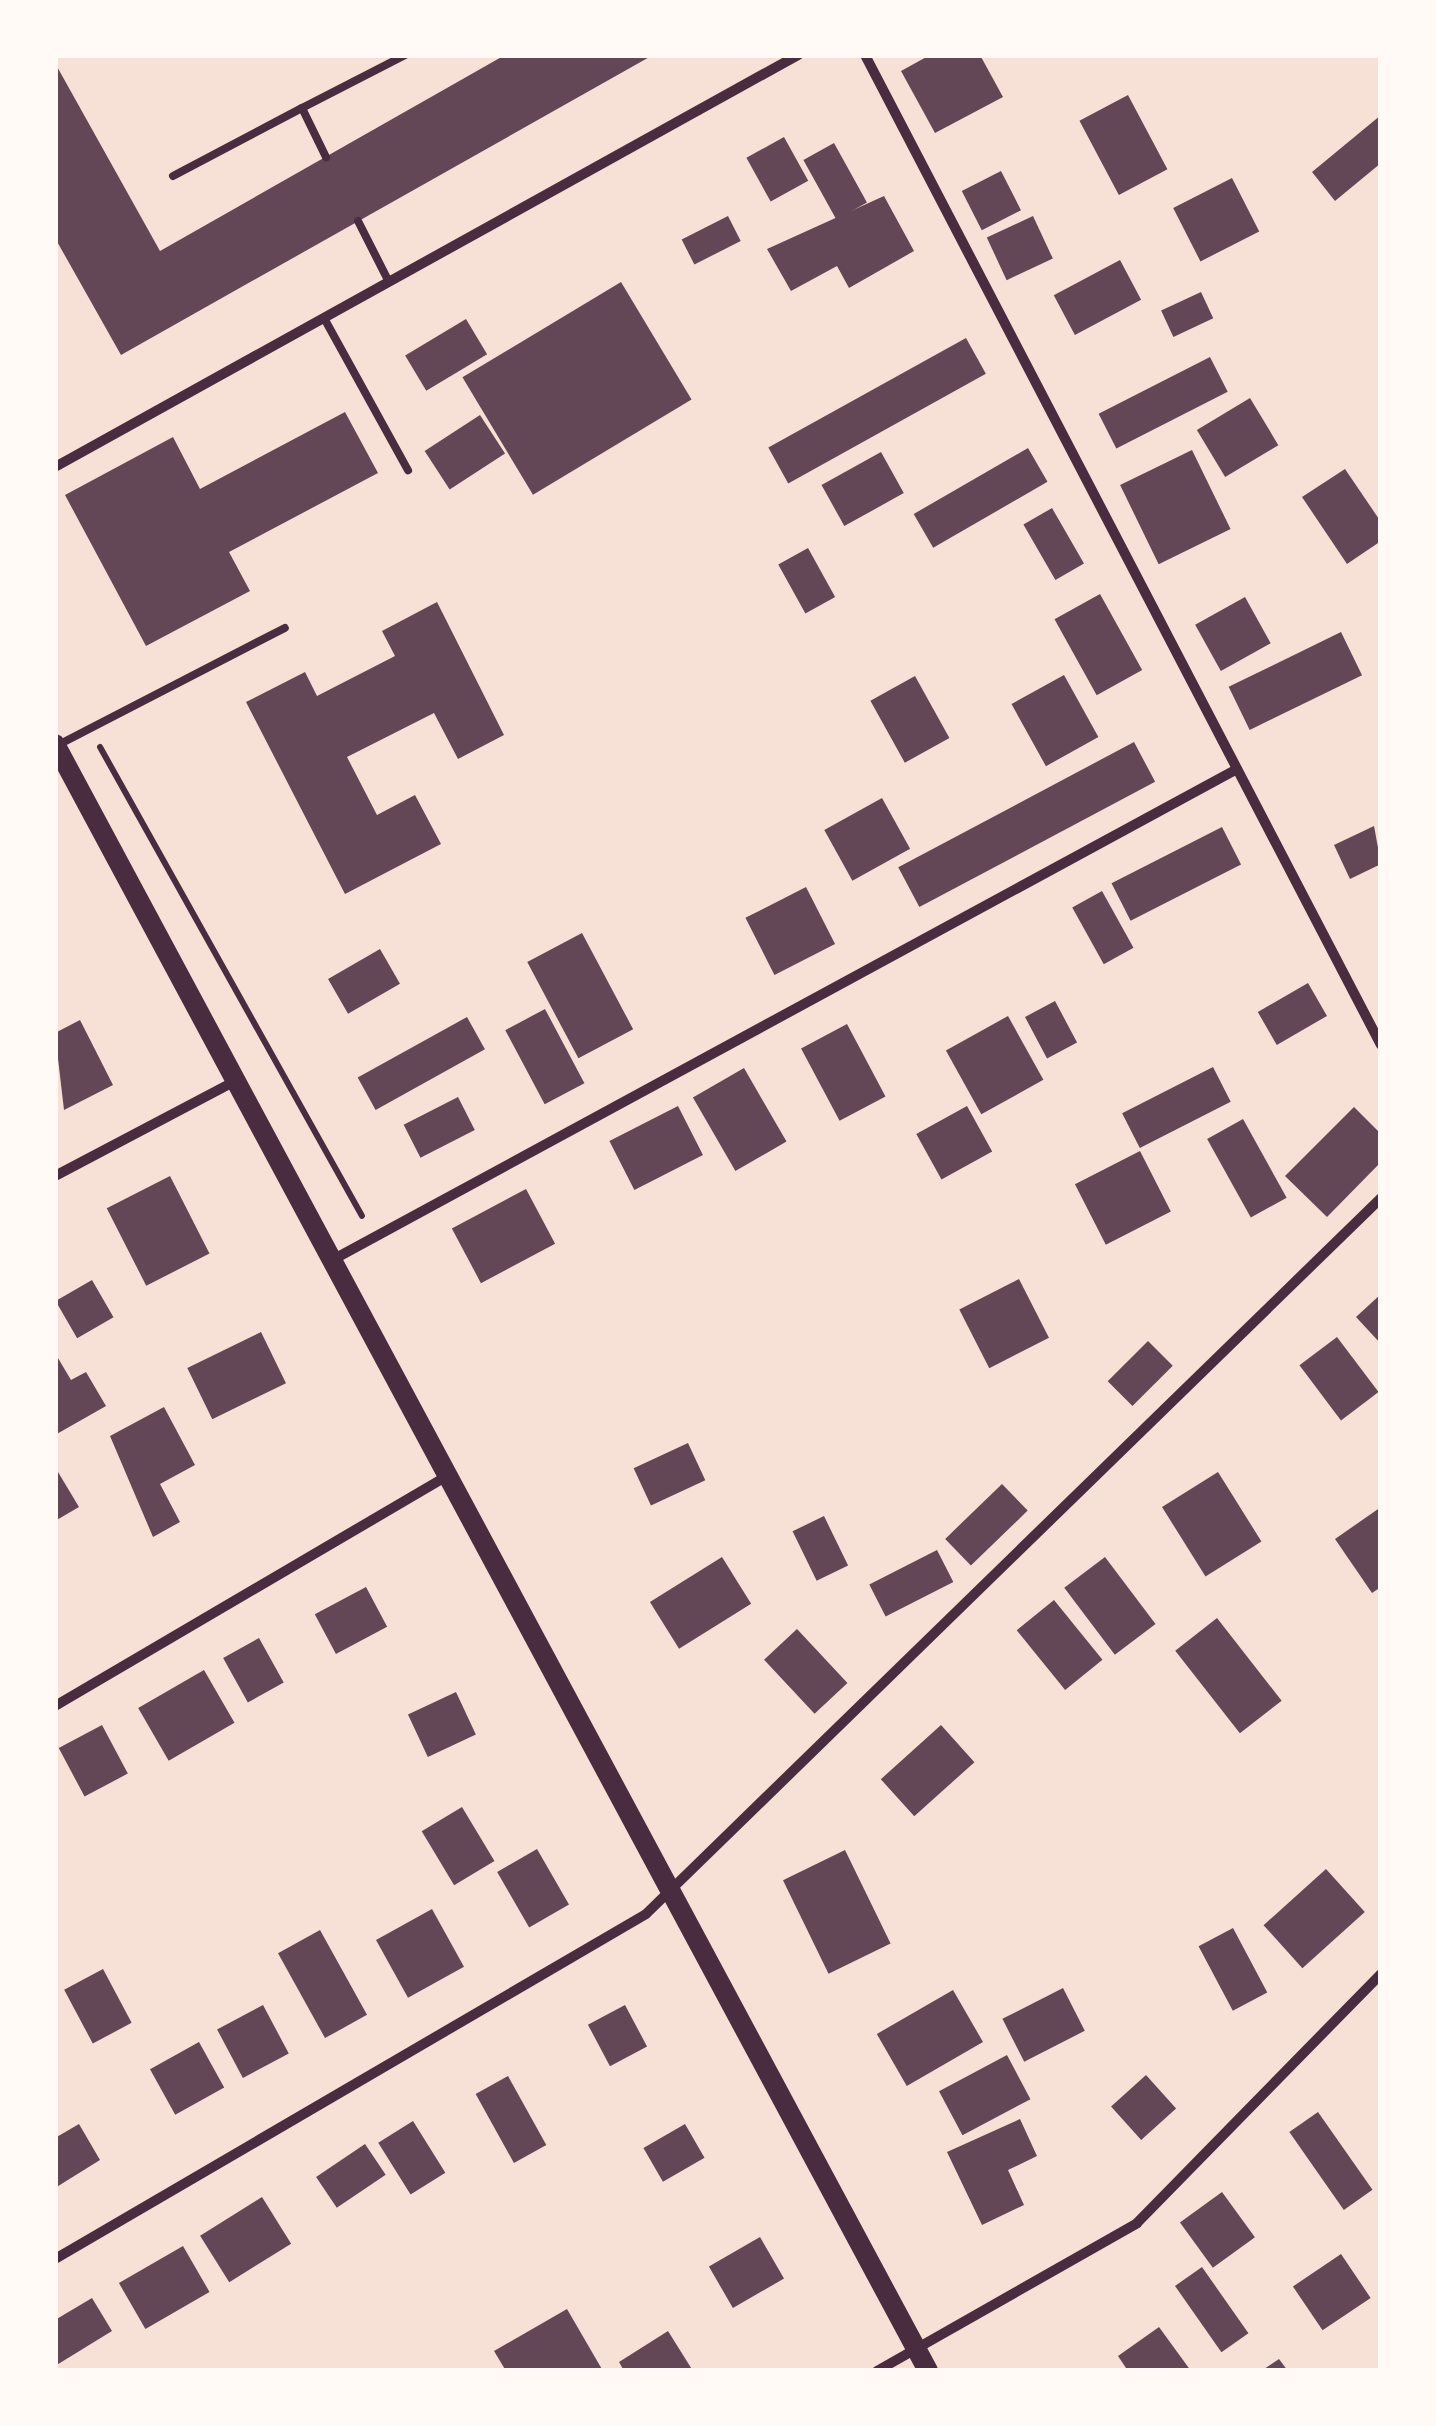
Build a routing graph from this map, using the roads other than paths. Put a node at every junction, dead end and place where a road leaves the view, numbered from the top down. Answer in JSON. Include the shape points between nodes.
{"nodes":[{"id":1,"x":405,"y":55,"type":"edge"},
{"id":2,"x":798,"y":55,"type":"edge"},
{"id":3,"x":865,"y":55,"type":"edge"},
{"id":4,"x":302,"y":108,"type":"junction"},
{"id":5,"x":326,"y":156,"type":"dead end"},
{"id":6,"x":173,"y":176,"type":"dead end"},
{"id":7,"x":358,"y":221,"type":"dead end"},
{"id":8,"x":390,"y":282,"type":"junction"},
{"id":9,"x":324,"y":318,"type":"junction"},
{"id":10,"x":55,"y":467,"type":"edge"},
{"id":11,"x":408,"y":470,"type":"dead end"},
{"id":12,"x":286,"y":628,"type":"dead end"},
{"id":13,"x":56,"y":745,"type":"edge"},
{"id":14,"x":1238,"y":769,"type":"junction"},
{"id":15,"x":1381,"y":1045,"type":"edge"},
{"id":16,"x":236,"y":1080,"type":"junction"},
{"id":17,"x":55,"y":1176,"type":"edge"},
{"id":18,"x":1381,"y":1198,"type":"edge"},
{"id":19,"x":336,"y":1258,"type":"junction"},
{"id":20,"x":452,"y":1473,"type":"junction"},
{"id":21,"x":55,"y":1706,"type":"edge"},
{"id":22,"x":673,"y":1882,"type":"junction"},
{"id":23,"x":1381,"y":1974,"type":"edge"},
{"id":24,"x":55,"y":2259,"type":"edge"},
{"id":25,"x":923,"y":2362,"type":"edge"},
{"id":26,"x":877,"y":2371,"type":"edge"}],
"edges":[{"from":1,"to":4,"type":"lane"},
{"from":2,"to":8,"type":"street"},
{"from":3,"to":14,"type":"street"},
{"from":4,"to":5,"type":"lane"},
{"from":4,"to":6,"type":"lane"},
{"from":7,"to":8,"type":"lane"},
{"from":8,"to":9,"type":"street"},
{"from":9,"to":10,"type":"street"},
{"from":9,"to":11,"type":"lane"},
{"from":12,"to":13,"type":"lane"},
{"from":13,"to":16,"type":"main road"},
{"from":14,"to":15,"type":"street"},
{"from":14,"to":19,"type":"street"},
{"from":16,"to":17,"type":"street"},
{"from":16,"to":19,"type":"main road"},
{"from":18,"to":22,"type":"street"},
{"from":19,"to":20,"type":"main road"},
{"from":20,"to":21,"type":"street"},
{"from":20,"to":22,"type":"main road"},
{"from":22,"to":24,"type":"street","via":[[646,1914]]},
{"from":22,"to":25,"type":"main road"},
{"from":23,"to":25,"type":"street","via":[[1137,2223]]},
{"from":25,"to":26,"type":"street"}]}
